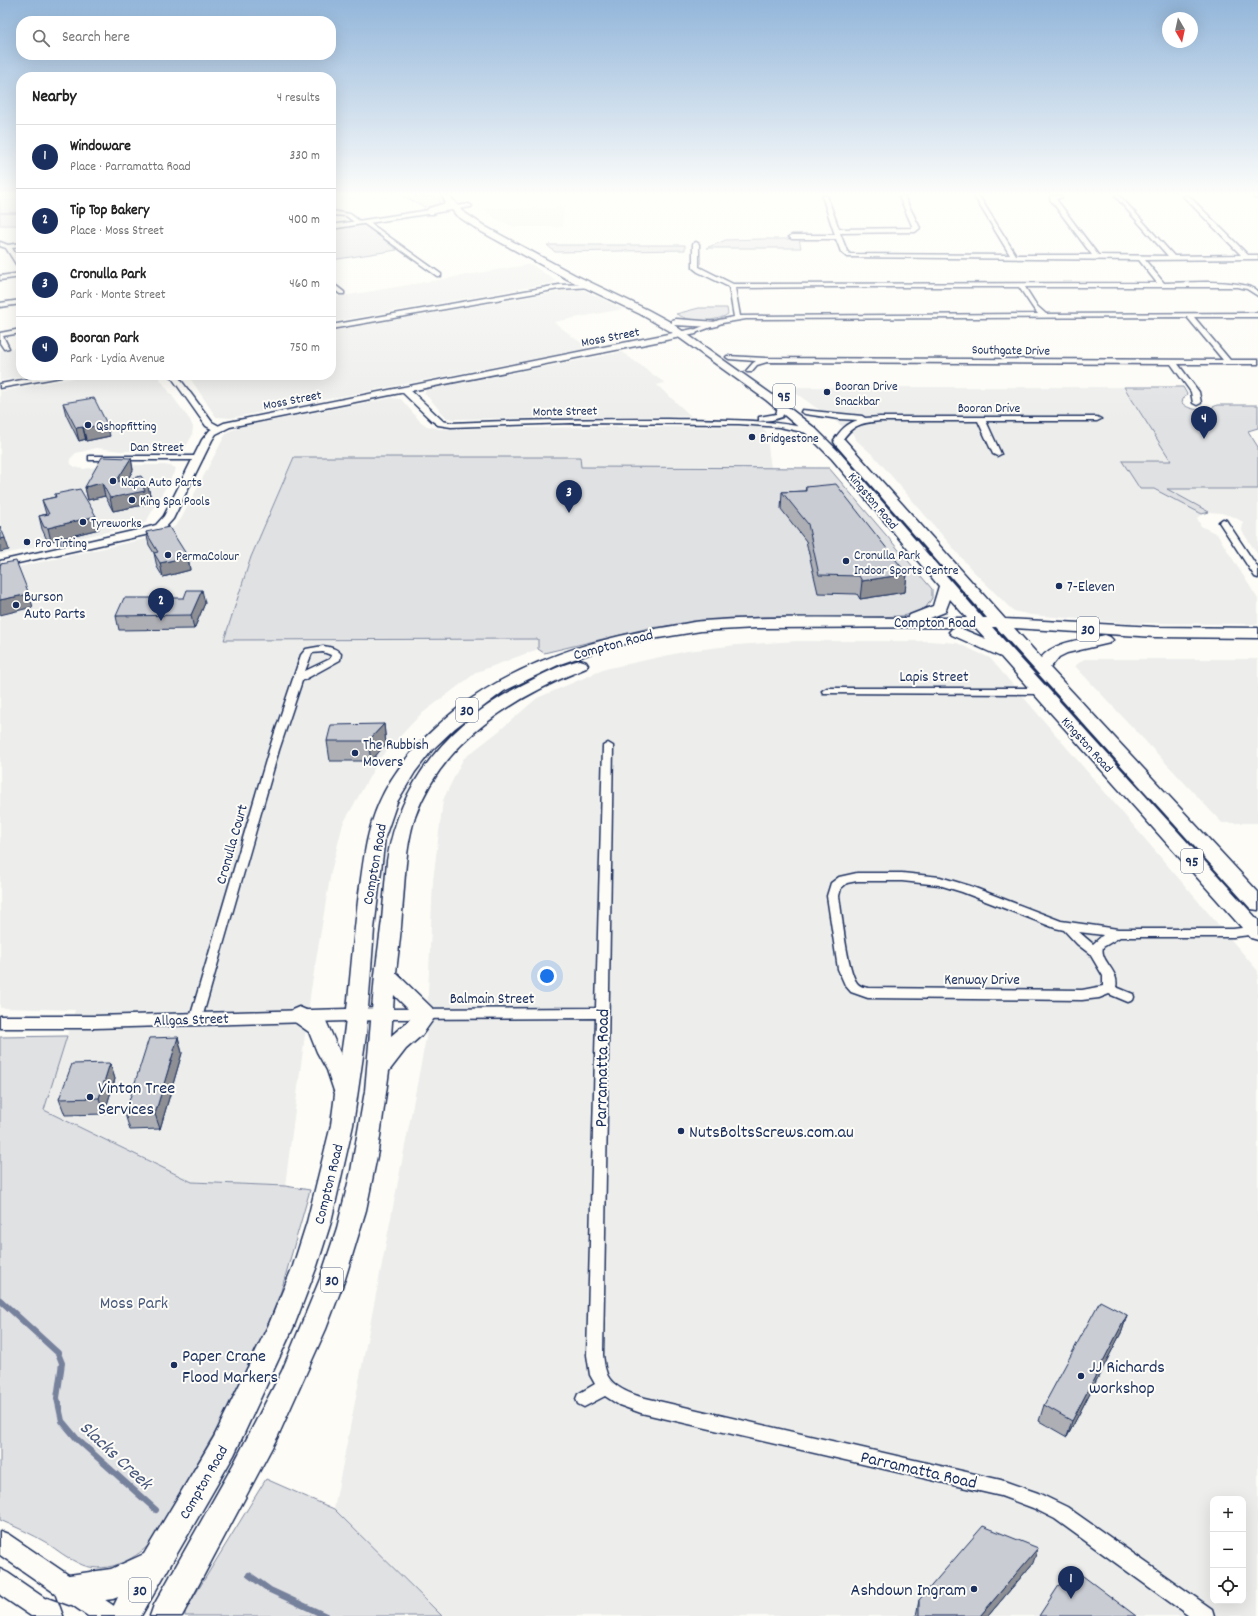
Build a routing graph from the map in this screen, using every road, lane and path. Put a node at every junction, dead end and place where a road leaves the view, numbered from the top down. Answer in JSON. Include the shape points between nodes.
{"nodes":[{"id":1,"x":434,"y":271,"type":"edge"},
{"id":2,"x":560,"y":271,"type":"edge"},
{"id":3,"x":575,"y":271,"type":"edge"},
{"id":4,"x":701,"y":271,"type":"edge"},
{"id":5,"x":1151,"y":271,"type":"edge"},
{"id":6,"x":439,"y":275,"type":"dead end"},
{"id":7,"x":16,"y":276,"type":"edge"},
{"id":8,"x":0,"y":278,"type":"edge"},
{"id":9,"x":572,"y":278,"type":"junction"},
{"id":10,"x":1162,"y":285,"type":"junction"},
{"id":11,"x":590,"y":286,"type":"junction"},
{"id":12,"x":732,"y":286,"type":"junction"},
{"id":13,"x":1021,"y":286,"type":"junction"},
{"id":14,"x":559,"y":287,"type":"junction"},
{"id":15,"x":336,"y":288,"type":"edge"},
{"id":16,"x":342,"y":293,"type":"dead end"},
{"id":17,"x":1258,"y":294,"type":"edge"},
{"id":18,"x":16,"y":303,"type":"edge"},
{"id":19,"x":0,"y":305,"type":"edge"},
{"id":20,"x":1189,"y":315,"type":"junction"},
{"id":21,"x":1258,"y":315,"type":"edge"},
{"id":22,"x":1044,"y":316,"type":"junction"},
{"id":23,"x":737,"y":318,"type":"junction"},
{"id":24,"x":676,"y":322,"type":"junction"},
{"id":25,"x":336,"y":326,"type":"edge"},
{"id":26,"x":709,"y":329,"type":"junction"},
{"id":27,"x":16,"y":333,"type":"edge"},
{"id":28,"x":687,"y":333,"type":"junction"},
{"id":29,"x":0,"y":336,"type":"edge"},
{"id":30,"x":6,"y":348,"type":"dead end"},
{"id":31,"x":729,"y":357,"type":"junction"},
{"id":32,"x":765,"y":360,"type":"junction"},
{"id":33,"x":1173,"y":362,"type":"junction"},
{"id":34,"x":1228,"y":362,"type":"junction"},
{"id":35,"x":1258,"y":362,"type":"edge"},
{"id":36,"x":749,"y":371,"type":"junction"},
{"id":37,"x":33,"y":380,"type":"edge"},
{"id":38,"x":177,"y":380,"type":"edge"},
{"id":39,"x":0,"y":386,"type":"edge"},
{"id":40,"x":405,"y":390,"type":"junction"},
{"id":41,"x":1197,"y":403,"type":"dead end"},
{"id":42,"x":782,"y":408,"type":"junction"},
{"id":43,"x":805,"y":412,"type":"junction"},
{"id":44,"x":880,"y":419,"type":"junction"},
{"id":45,"x":981,"y":419,"type":"junction"},
{"id":46,"x":1097,"y":419,"type":"dead end"},
{"id":47,"x":739,"y":422,"type":"junction"},
{"id":48,"x":218,"y":429,"type":"junction"},
{"id":49,"x":812,"y":432,"type":"junction"},
{"id":50,"x":831,"y":434,"type":"junction"},
{"id":51,"x":997,"y":454,"type":"dead end"},
{"id":52,"x":92,"y":458,"type":"dead end"},
{"id":53,"x":199,"y":458,"type":"junction"},
{"id":54,"x":1223,"y":522,"type":"dead end"},
{"id":55,"x":0,"y":564,"type":"edge"},
{"id":56,"x":1258,"y":575,"type":"edge"},
{"id":57,"x":947,"y":585,"type":"junction"},
{"id":58,"x":907,"y":622,"type":"junction"},
{"id":59,"x":995,"y":628,"type":"junction"},
{"id":60,"x":957,"y":632,"type":"junction"},
{"id":61,"x":1258,"y":633,"type":"edge"},
{"id":62,"x":1106,"y":640,"type":"junction"},
{"id":63,"x":1258,"y":644,"type":"edge"},
{"id":64,"x":1008,"y":655,"type":"junction"},
{"id":65,"x":1042,"y":668,"type":"junction"},
{"id":66,"x":298,"y":679,"type":"dead end"},
{"id":67,"x":827,"y":691,"type":"dead end"},
{"id":68,"x":1040,"y":691,"type":"junction"},
{"id":69,"x":608,"y":746,"type":"dead end"},
{"id":70,"x":1258,"y":904,"type":"edge"},
{"id":71,"x":1069,"y":928,"type":"junction"},
{"id":72,"x":1257,"y":931,"type":"edge"},
{"id":73,"x":1118,"y":933,"type":"junction"},
{"id":74,"x":1096,"y":952,"type":"junction"},
{"id":75,"x":386,"y":975,"type":"junction"},
{"id":76,"x":1109,"y":989,"type":"junction"},
{"id":77,"x":1128,"y":997,"type":"dead end"},
{"id":78,"x":602,"y":1013,"type":"junction"},
{"id":79,"x":356,"y":1014,"type":"junction"},
{"id":80,"x":382,"y":1014,"type":"junction"},
{"id":81,"x":426,"y":1014,"type":"junction"},
{"id":82,"x":299,"y":1015,"type":"junction"},
{"id":83,"x":196,"y":1018,"type":"junction"},
{"id":84,"x":0,"y":1022,"type":"edge"},
{"id":85,"x":378,"y":1070,"type":"junction"},
{"id":86,"x":347,"y":1096,"type":"junction"},
{"id":87,"x":606,"y":1387,"type":"junction"},
{"id":88,"x":584,"y":1399,"type":"dead end"},
{"id":89,"x":0,"y":1542,"type":"edge"},
{"id":90,"x":155,"y":1564,"type":"junction"},
{"id":91,"x":0,"y":1581,"type":"edge"},
{"id":92,"x":69,"y":1590,"type":"junction"},
{"id":93,"x":48,"y":1615,"type":"edge"},
{"id":94,"x":109,"y":1616,"type":"edge"},
{"id":95,"x":124,"y":1616,"type":"edge"},
{"id":96,"x":165,"y":1616,"type":"edge"},
{"id":97,"x":1205,"y":1616,"type":"edge"}],
"edges":[{"from":1,"to":6,"type":"street"},
{"from":2,"to":9,"type":"main road","name":"Kingston Road","number":"95"},
{"from":3,"to":24,"type":"main road","name":"Kingston Road","number":"95"},
{"from":4,"to":12,"type":"street"},
{"from":5,"to":10,"type":"street"},
{"from":7,"to":8,"type":"street"},
{"from":9,"to":11,"type":"main road","name":"Kingston Road","number":"95"},
{"from":9,"to":14,"type":"street"},
{"from":10,"to":13,"type":"street"},
{"from":10,"to":17,"type":"street","via":[[1247,286]]},
{"from":11,"to":14,"type":"street"},
{"from":11,"to":28,"type":"main road","name":"Kingston Road","number":"95"},
{"from":12,"to":13,"type":"street"},
{"from":12,"to":23,"type":"street"},
{"from":13,"to":22,"type":"street","via":[[1034,308]]},
{"from":14,"to":25,"type":"street"},
{"from":15,"to":16,"type":"street"},
{"from":18,"to":19,"type":"street"},
{"from":20,"to":21,"type":"street"},
{"from":20,"to":22,"type":"street"},
{"from":20,"to":34,"type":"street"},
{"from":22,"to":23,"type":"street"},
{"from":23,"to":26,"type":"street"},
{"from":24,"to":26,"type":"main road"},
{"from":24,"to":28,"type":"main road","name":"Kingston Road","number":"95"},
{"from":26,"to":28,"type":"street"},
{"from":27,"to":29,"type":"street"},
{"from":28,"to":31,"type":"main road","name":"Kingston Road","number":"95"},
{"from":28,"to":40,"type":"street","name":"Moss Street"},
{"from":28,"to":42,"type":"main road","name":"Kingston Road","number":"95"},
{"from":29,"to":30,"type":"street"},
{"from":31,"to":32,"type":"street","name":"Southgate Drive"},
{"from":31,"to":36,"type":"main road","name":"Kingston Road","number":"95"},
{"from":32,"to":33,"type":"street","name":"Southgate Drive"},
{"from":32,"to":36,"type":"street","via":[[754,365]]},
{"from":33,"to":34,"type":"street","name":"Southgate Drive"},
{"from":33,"to":41,"type":"street","via":[[1195,392]]},
{"from":34,"to":35,"type":"street","name":"Southgate Drive"},
{"from":36,"to":43,"type":"main road","name":"Kingston Road","number":"95"},
{"from":37,"to":39,"type":"street"},
{"from":38,"to":48,"type":"street","via":[[208,424]]},
{"from":40,"to":47,"type":"street","name":"Monte Street","via":[[434,418],[441,423],[452,425],[578,421]]},
{"from":40,"to":48,"type":"street","name":"Moss Street","via":[[227,425]]},
{"from":42,"to":47,"type":"street","name":"Monte Street","via":[[776,417]]},
{"from":42,"to":49,"type":"main road","name":"Kingston Road","number":"95"},
{"from":43,"to":44,"type":"street","name":"Booran Drive"},
{"from":43,"to":50,"type":"main road","name":"Kingston Road","number":"95"},
{"from":44,"to":45,"type":"street","name":"Booran Drive"},
{"from":44,"to":50,"type":"street","name":"Booran Drive","via":[[862,422]]},
{"from":45,"to":46,"type":"street","name":"Booran Drive"},
{"from":45,"to":51,"type":"street"},
{"from":47,"to":49,"type":"street","name":"Monte Street","via":[[779,425]]},
{"from":48,"to":53,"type":"street","via":[[207,440]]},
{"from":49,"to":57,"type":"main road","name":"Kingston Road","number":"95","via":[[840,460]]},
{"from":50,"to":59,"type":"main road","name":"Kingston Road","number":"95","via":[[922,536]]},
{"from":52,"to":53,"type":"street","name":"Dan Street"},
{"from":53,"to":55,"type":"street","via":[[167,520],[160,527]]},
{"from":54,"to":56,"type":"street"},
{"from":57,"to":58,"type":"main road","via":[[940,608]]},
{"from":57,"to":59,"type":"main road","name":"Kingston Road","number":"95"},
{"from":58,"to":59,"type":"main road","name":"Compton Road","number":"30"},
{"from":58,"to":79,"type":"main road","name":"Compton Road","number":"30","via":[[736,624],[701,626],[650,634],[601,645],[561,659],[518,678],[480,700],[426,746],[406,770],[388,802],[376,837],[373,856]]},
{"from":59,"to":60,"type":"main road","name":"Compton Road","number":"30"},
{"from":59,"to":61,"type":"main road","name":"Compton Road","number":"30"},
{"from":59,"to":62,"type":"main road","name":"Compton Road","number":"30"},
{"from":59,"to":64,"type":"main road","name":"Kingston Road","number":"95"},
{"from":59,"to":65,"type":"main road","name":"Kingston Road","number":"95"},
{"from":60,"to":64,"type":"main road"},
{"from":60,"to":75,"type":"main road","name":"Compton Road","number":"30","via":[[748,633],[688,638],[646,645],[586,662],[506,700],[474,723],[443,752],[411,803],[396,854]]},
{"from":62,"to":63,"type":"main road","name":"Compton Road","number":"30"},
{"from":62,"to":65,"type":"main road","via":[[1062,649],[1053,654]]},
{"from":64,"to":68,"type":"main road","name":"Kingston Road","number":"95"},
{"from":65,"to":70,"type":"main road","name":"Kingston Road","number":"95"},
{"from":66,"to":83,"type":"street","name":"Cronulla Court","via":[[274,750]]},
{"from":67,"to":68,"type":"street","name":"Lapis Street"},
{"from":68,"to":72,"type":"main road","name":"Kingston Road","number":"95"},
{"from":69,"to":78,"type":"street","name":"Parramatta Road"},
{"from":71,"to":73,"type":"street","name":"Kenway Drive"},
{"from":71,"to":74,"type":"street","name":"Kenway Drive","via":[[1087,947]]},
{"from":71,"to":76,"type":"street","name":"Kenway Drive","via":[[940,881],[857,877],[834,880],[833,904],[844,969],[852,992],[1082,995],[1099,994]]},
{"from":72,"to":73,"type":"street","name":"Kenway Drive"},
{"from":73,"to":74,"type":"street","via":[[1098,945]]},
{"from":74,"to":76,"type":"street","name":"Kenway Drive","via":[[1110,975]]},
{"from":75,"to":80,"type":"main road","name":"Compton Road","number":"30"},
{"from":75,"to":81,"type":"main road"},
{"from":76,"to":77,"type":"street"},
{"from":78,"to":81,"type":"street","name":"Balmain Street"},
{"from":78,"to":87,"type":"street","name":"Parramatta Road","via":[[595,1355],[598,1375]]},
{"from":79,"to":80,"type":"street","name":"Allgas Street"},
{"from":79,"to":82,"type":"street","name":"Allgas Street"},
{"from":79,"to":86,"type":"main road","name":"Compton Road","number":"30"},
{"from":80,"to":81,"type":"street","name":"Balmain Street"},
{"from":80,"to":85,"type":"main road","name":"Compton Road","number":"30"},
{"from":81,"to":85,"type":"main road","via":[[398,1043]]},
{"from":82,"to":83,"type":"street","name":"Allgas Street"},
{"from":82,"to":86,"type":"main road","via":[[318,1027],[338,1069]]},
{"from":83,"to":84,"type":"street","name":"Allgas Street"},
{"from":85,"to":96,"type":"main road","name":"Compton Road","number":"30","via":[[369,1136],[350,1226],[324,1302],[284,1395],[247,1470]]},
{"from":86,"to":90,"type":"main road","name":"Compton Road","number":"30","via":[[338,1146],[319,1222],[281,1326],[224,1446]]},
{"from":87,"to":88,"type":"street"},
{"from":87,"to":97,"type":"street","name":"Parramatta Road","via":[[625,1400],[641,1405],[1001,1488],[1026,1496],[1061,1513]]},
{"from":89,"to":92,"type":"street"},
{"from":90,"to":92,"type":"main road","via":[[113,1584]]},
{"from":90,"to":95,"type":"main road","name":"Compton Road","number":"30"},
{"from":91,"to":93,"type":"street"},
{"from":92,"to":94,"type":"street"}]}
